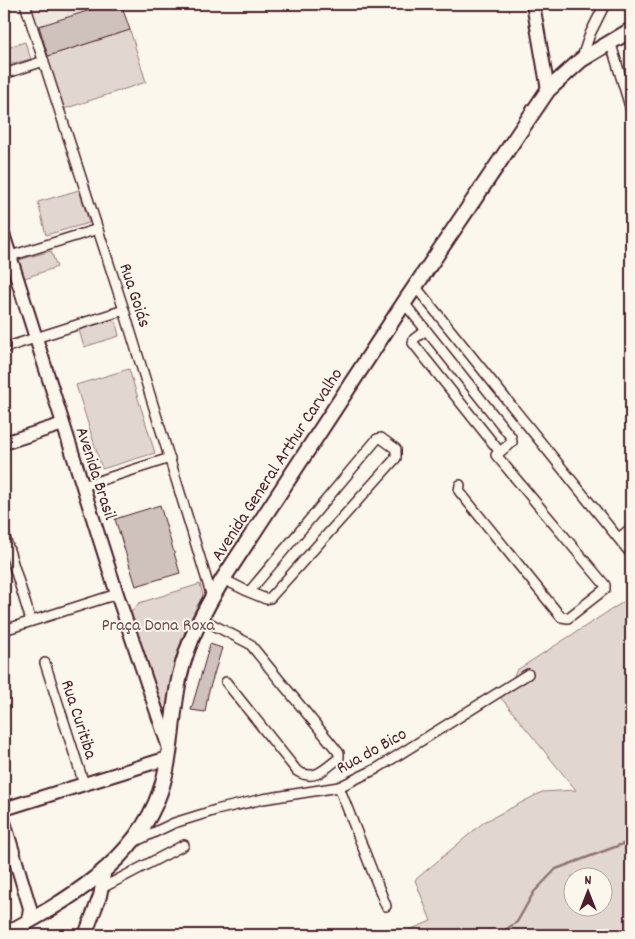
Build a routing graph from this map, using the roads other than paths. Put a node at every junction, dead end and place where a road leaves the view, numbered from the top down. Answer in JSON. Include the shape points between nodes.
{"nodes":[{"id":1,"x":25,"y":4,"type":"edge"},
{"id":2,"x":534,"y":4,"type":"edge"},
{"id":3,"x":605,"y":4,"type":"edge"},
{"id":4,"x":631,"y":30,"type":"edge"},
{"id":5,"x":610,"y":41,"type":"junction"},
{"id":6,"x":580,"y":60,"type":"junction"},
{"id":7,"x":44,"y":61,"type":"junction"},
{"id":8,"x":4,"y":74,"type":"edge"},
{"id":9,"x":548,"y":90,"type":"junction"},
{"id":10,"x":631,"y":110,"type":"edge"},
{"id":11,"x":98,"y":229,"type":"junction"},
{"id":12,"x":4,"y":237,"type":"edge"},
{"id":13,"x":7,"y":257,"type":"edge"},
{"id":14,"x":415,"y":286,"type":"junction"},
{"id":15,"x":404,"y":303,"type":"junction"},
{"id":16,"x":124,"y":310,"type":"junction"},
{"id":17,"x":426,"y":330,"type":"junction"},
{"id":18,"x":36,"y":338,"type":"junction"},
{"id":19,"x":4,"y":348,"type":"edge"},
{"id":20,"x":63,"y":424,"type":"junction"},
{"id":21,"x":4,"y":442,"type":"edge"},
{"id":22,"x":496,"y":455,"type":"dead end"},
{"id":23,"x":170,"y":458,"type":"junction"},
{"id":24,"x":460,"y":485,"type":"dead end"},
{"id":25,"x":83,"y":486,"type":"junction"},
{"id":26,"x":631,"y":528,"type":"edge"},
{"id":27,"x":4,"y":534,"type":"edge"},
{"id":28,"x":619,"y":538,"type":"junction"},
{"id":29,"x":631,"y":554,"type":"edge"},
{"id":30,"x":223,"y":579,"type":"junction"},
{"id":31,"x":249,"y":592,"type":"junction"},
{"id":32,"x":117,"y":594,"type":"junction"},
{"id":33,"x":212,"y":597,"type":"junction"},
{"id":34,"x":200,"y":618,"type":"junction"},
{"id":35,"x":31,"y":621,"type":"junction"},
{"id":36,"x":4,"y":630,"type":"edge"},
{"id":37,"x":45,"y":663,"type":"dead end"},
{"id":38,"x":528,"y":674,"type":"dead end"},
{"id":39,"x":226,"y":682,"type":"dead end"},
{"id":40,"x":166,"y":719,"type":"junction"},
{"id":41,"x":169,"y":753,"type":"junction"},
{"id":42,"x":84,"y":784,"type":"junction"},
{"id":43,"x":339,"y":787,"type":"junction"},
{"id":44,"x":4,"y":809,"type":"edge"},
{"id":45,"x":4,"y":822,"type":"edge"},
{"id":46,"x":130,"y":844,"type":"junction"},
{"id":47,"x":184,"y":845,"type":"dead end"},
{"id":48,"x":98,"y":888,"type":"junction"},
{"id":49,"x":386,"y":906,"type":"dead end"},
{"id":50,"x":34,"y":915,"type":"junction"},
{"id":51,"x":4,"y":935,"type":"edge"},
{"id":52,"x":85,"y":935,"type":"edge"}],
"edges":[{"from":1,"to":7,"type":"street","name":"Rua Goiás"},
{"from":2,"to":9,"type":"main road"},
{"from":3,"to":6,"type":"street"},
{"from":4,"to":5,"type":"main road","name":"Avenida General Arthur Carvalho"},
{"from":5,"to":6,"type":"main road","name":"Avenida General Arthur Carvalho"},
{"from":5,"to":10,"type":"street"},
{"from":6,"to":9,"type":"main road","name":"Avenida General Arthur Carvalho"},
{"from":7,"to":8,"type":"street"},
{"from":7,"to":11,"type":"street","name":"Rua Goiás"},
{"from":9,"to":14,"type":"main road","name":"Avenida General Arthur Carvalho"},
{"from":11,"to":13,"type":"street"},
{"from":11,"to":16,"type":"street","name":"Rua Goiás"},
{"from":12,"to":13,"type":"main road","name":"Avenida Brasil"},
{"from":13,"to":18,"type":"main road","name":"Avenida Brasil"},
{"from":14,"to":15,"type":"main road","name":"Avenida General Arthur Carvalho"},
{"from":14,"to":28,"type":"street"},
{"from":15,"to":17,"type":"street"},
{"from":15,"to":30,"type":"main road","name":"Avenida General Arthur Carvalho"},
{"from":16,"to":18,"type":"street"},
{"from":16,"to":23,"type":"street","name":"Rua Goiás"},
{"from":17,"to":17,"type":"street","via":[[511,436],[512,442],[500,452],[413,343]]},
{"from":18,"to":19,"type":"street"},
{"from":18,"to":20,"type":"main road","name":"Avenida Brasil"},
{"from":20,"to":21,"type":"main road"},
{"from":20,"to":25,"type":"main road","name":"Avenida Brasil"},
{"from":22,"to":24,"type":"street","via":[[605,585],[605,589],[568,618],[561,617],[459,491]]},
{"from":23,"to":25,"type":"street"},
{"from":23,"to":33,"type":"street","name":"Rua Goiás"},
{"from":25,"to":32,"type":"main road","name":"Avenida Brasil"},
{"from":26,"to":28,"type":"street"},
{"from":27,"to":35,"type":"street"},
{"from":28,"to":29,"type":"street"},
{"from":30,"to":31,"type":"street"},
{"from":30,"to":33,"type":"main road","name":"Avenida General Arthur Carvalho"},
{"from":31,"to":31,"type":"street","via":[[270,598],[396,458],[396,449],[385,438],[377,439]]},
{"from":32,"to":35,"type":"street"},
{"from":32,"to":40,"type":"main road","name":"Avenida Brasil"},
{"from":33,"to":34,"type":"main road","name":"Avenida General Arthur Carvalho"},
{"from":34,"to":39,"type":"street","via":[[250,644],[339,753],[339,758],[313,776],[297,771]]},
{"from":34,"to":40,"type":"main road","name":"Avenida General Arthur Carvalho"},
{"from":35,"to":36,"type":"street"},
{"from":37,"to":42,"type":"street","name":"Rua Curitiba"},
{"from":38,"to":43,"type":"street","name":"Rua do Bico","via":[[376,769]]},
{"from":40,"to":41,"type":"main road","name":"Avenida General Arthur Carvalho"},
{"from":41,"to":42,"type":"main road"},
{"from":41,"to":46,"type":"main road","name":"Avenida General Arthur Carvalho","via":[[156,803]]},
{"from":42,"to":44,"type":"main road"},
{"from":43,"to":46,"type":"street","name":"Rua do Bico","via":[[216,810],[174,823]]},
{"from":43,"to":49,"type":"street"},
{"from":45,"to":50,"type":"main road"},
{"from":46,"to":48,"type":"main road","name":"Avenida General Arthur Carvalho","via":[[104,869]]},
{"from":47,"to":48,"type":"street"},
{"from":48,"to":50,"type":"main road","name":"Avenida General Arthur Carvalho","via":[[77,893]]},
{"from":48,"to":52,"type":"main road"},
{"from":50,"to":51,"type":"main road","name":"Avenida General Arthur Carvalho"}]}
